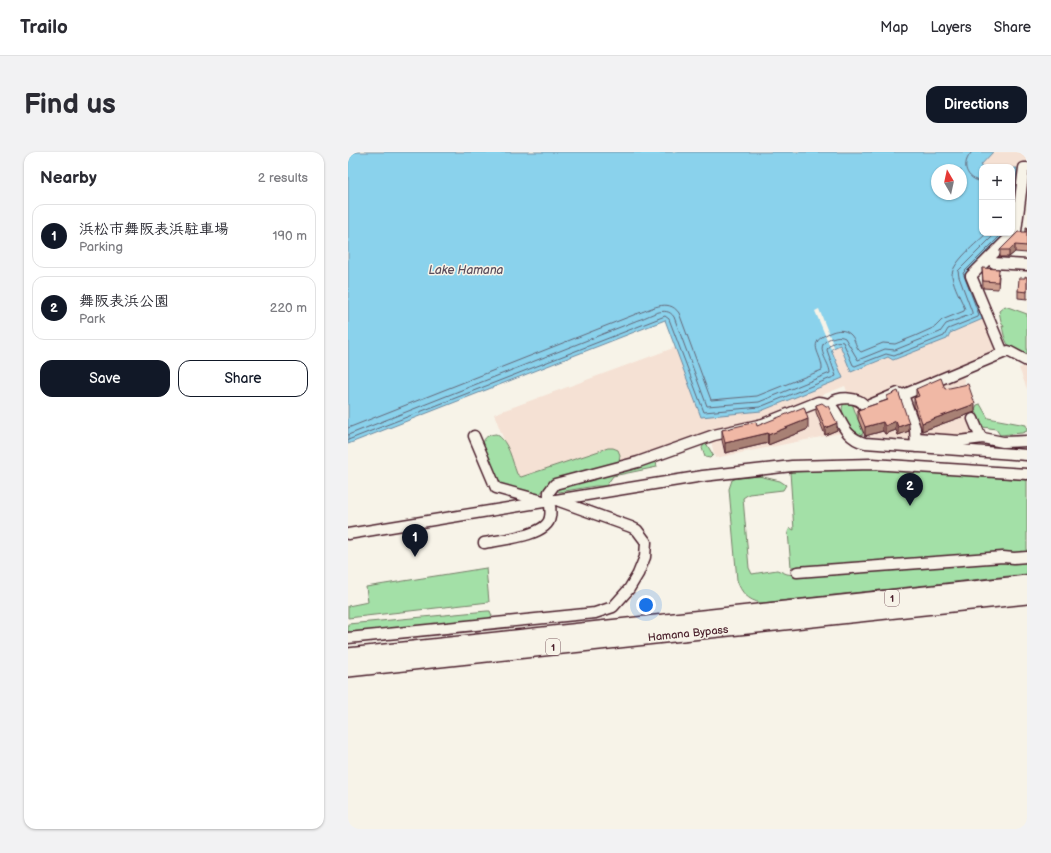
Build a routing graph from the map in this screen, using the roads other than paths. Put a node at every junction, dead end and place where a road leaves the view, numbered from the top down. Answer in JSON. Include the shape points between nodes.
{"nodes":[{"id":1,"x":1027,"y":168,"type":"edge"},
{"id":2,"x":990,"y":258,"type":"junction"},
{"id":3,"x":1027,"y":265,"type":"edge"},
{"id":4,"x":1002,"y":354,"type":"junction"},
{"id":5,"x":1027,"y":362,"type":"edge"},
{"id":6,"x":903,"y":395,"type":"junction"},
{"id":7,"x":830,"y":404,"type":"junction"},
{"id":8,"x":974,"y":419,"type":"dead end"},
{"id":9,"x":474,"y":436,"type":"dead end"},
{"id":10,"x":981,"y":438,"type":"junction"},
{"id":11,"x":1027,"y":441,"type":"edge"},
{"id":12,"x":917,"y":442,"type":"junction"},
{"id":13,"x":1027,"y":455,"type":"edge"},
{"id":14,"x":1027,"y":474,"type":"edge"},
{"id":15,"x":553,"y":501,"type":"junction"},
{"id":16,"x":348,"y":534,"type":"edge"},
{"id":17,"x":484,"y":543,"type":"dead end"},
{"id":18,"x":1027,"y":557,"type":"edge"},
{"id":19,"x":797,"y":572,"type":"dead end"},
{"id":20,"x":1027,"y":583,"type":"edge"},
{"id":21,"x":1027,"y":596,"type":"edge"},
{"id":22,"x":758,"y":619,"type":"junction"},
{"id":23,"x":348,"y":638,"type":"edge"},
{"id":24,"x":348,"y":656,"type":"edge"},
{"id":25,"x":348,"y":669,"type":"edge"}],
"edges":[{"from":1,"to":2,"type":"street","via":[[1024,168],[1016,232]]},
{"from":2,"to":3,"type":"street","via":[[994,263]]},
{"from":2,"to":4,"type":"street","via":[[971,276]]},
{"from":4,"to":5,"type":"street","via":[[1008,351]]},
{"from":4,"to":6,"type":"street"},
{"from":6,"to":7,"type":"street","via":[[898,393],[865,406],[858,400],[836,399]]},
{"from":6,"to":12,"type":"street","via":[[916,428]]},
{"from":7,"to":12,"type":"street","via":[[844,429],[859,442]]},
{"from":7,"to":15,"type":"street","via":[[818,402],[763,424],[714,435],[638,462],[559,482],[549,492]]},
{"from":8,"to":10,"type":"street"},
{"from":9,"to":15,"type":"street","via":[[496,488]]},
{"from":10,"to":11,"type":"street","via":[[1003,442]]},
{"from":10,"to":12,"type":"street"},
{"from":12,"to":13,"type":"street"},
{"from":14,"to":15,"type":"street","via":[[907,465],[805,466],[703,476]]},
{"from":15,"to":16,"type":"street"},
{"from":15,"to":17,"type":"street","via":[[551,516],[545,527],[532,533]]},
{"from":15,"to":23,"type":"street","via":[[631,527],[643,535],[647,550],[638,574],[613,607],[595,613]]},
{"from":18,"to":19,"type":"street"},
{"from":20,"to":22,"type":"highway","name":"Hamana Bypass","number":"1"},
{"from":21,"to":22,"type":"highway","name":"Hamana Bypass","number":"1"},
{"from":22,"to":24,"type":"highway","name":"Hamana Bypass","number":"1"},
{"from":22,"to":25,"type":"highway","name":"Hamana Bypass","number":"1"}]}
